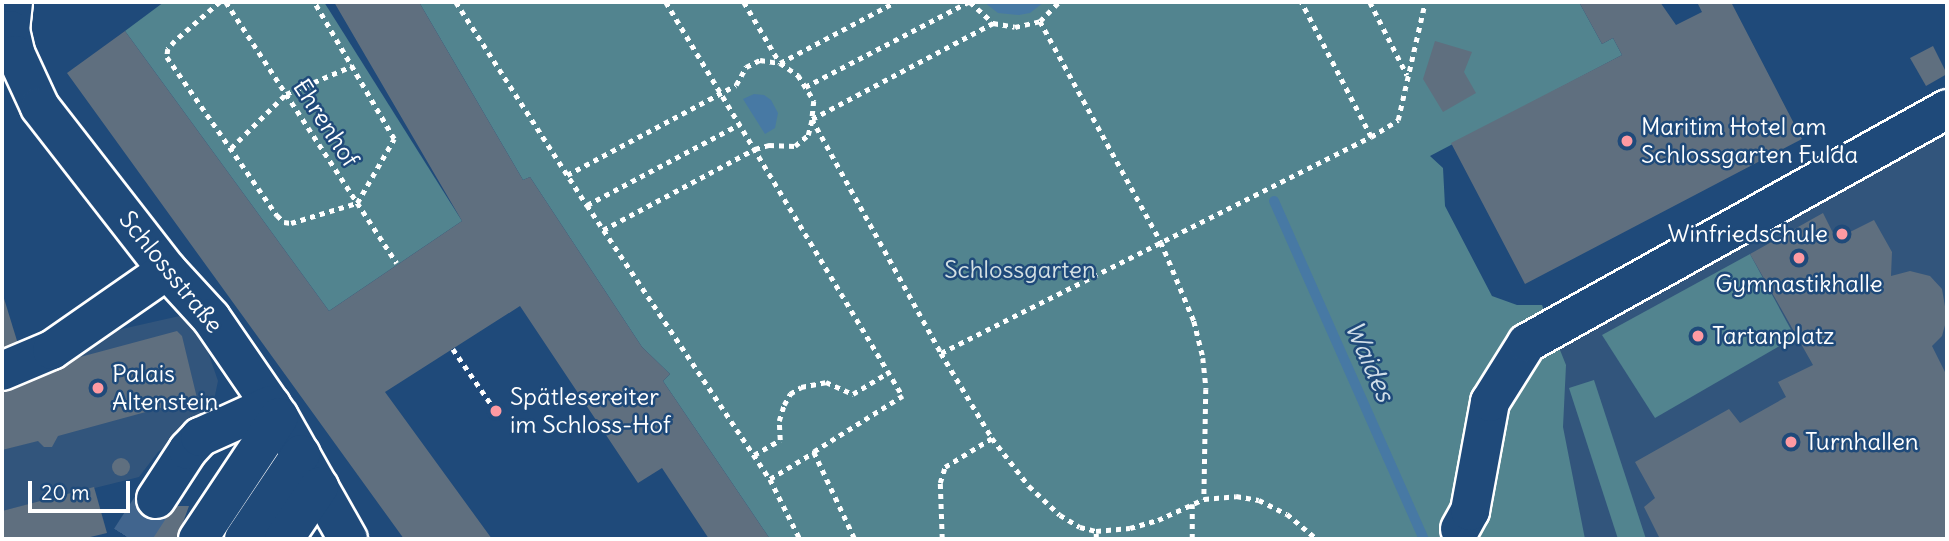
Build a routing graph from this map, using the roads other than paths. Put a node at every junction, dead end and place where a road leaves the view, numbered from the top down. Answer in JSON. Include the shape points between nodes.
{"nodes":[{"id":1,"x":13,"y":2,"type":"edge"},
{"id":2,"x":1947,"y":109,"type":"edge"},
{"id":3,"x":167,"y":270,"type":"junction"},
{"id":4,"x":2,"y":371,"type":"edge"},
{"id":5,"x":275,"y":411,"type":"junction"},
{"id":6,"x":300,"y":454,"type":"junction"},
{"id":7,"x":319,"y":487,"type":"junction"},
{"id":8,"x":156,"y":499,"type":"tunnel mouth"},
{"id":9,"x":1460,"y":529,"type":"dead end"},
{"id":10,"x":339,"y":534,"type":"edge"},
{"id":11,"x":198,"y":539,"type":"edge"},
{"id":12,"x":244,"y":539,"type":"edge"},
{"id":13,"x":284,"y":539,"type":"edge"}],
"edges":[{"from":1,"to":3,"type":"street","name":"Schlossstraße","via":[[10,30],[14,46],[40,107]]},
{"from":2,"to":9,"type":"street","via":[[1527,343],[1490,402],[1470,511]]},
{"from":3,"to":4,"type":"street","via":[[52,350]]},
{"from":3,"to":5,"type":"street","name":"Schlossstraße","via":[[211,318]]},
{"from":5,"to":6,"type":"street","name":"Schlossstraße"},
{"from":5,"to":8,"type":"street","via":[[201,437]]},
{"from":5,"to":11,"type":"street"},
{"from":6,"to":7,"type":"street","name":"Schlossstraße"},
{"from":6,"to":12,"type":"street"},
{"from":7,"to":10,"type":"street","name":"Schlossstraße"},
{"from":7,"to":13,"type":"street"}]}
